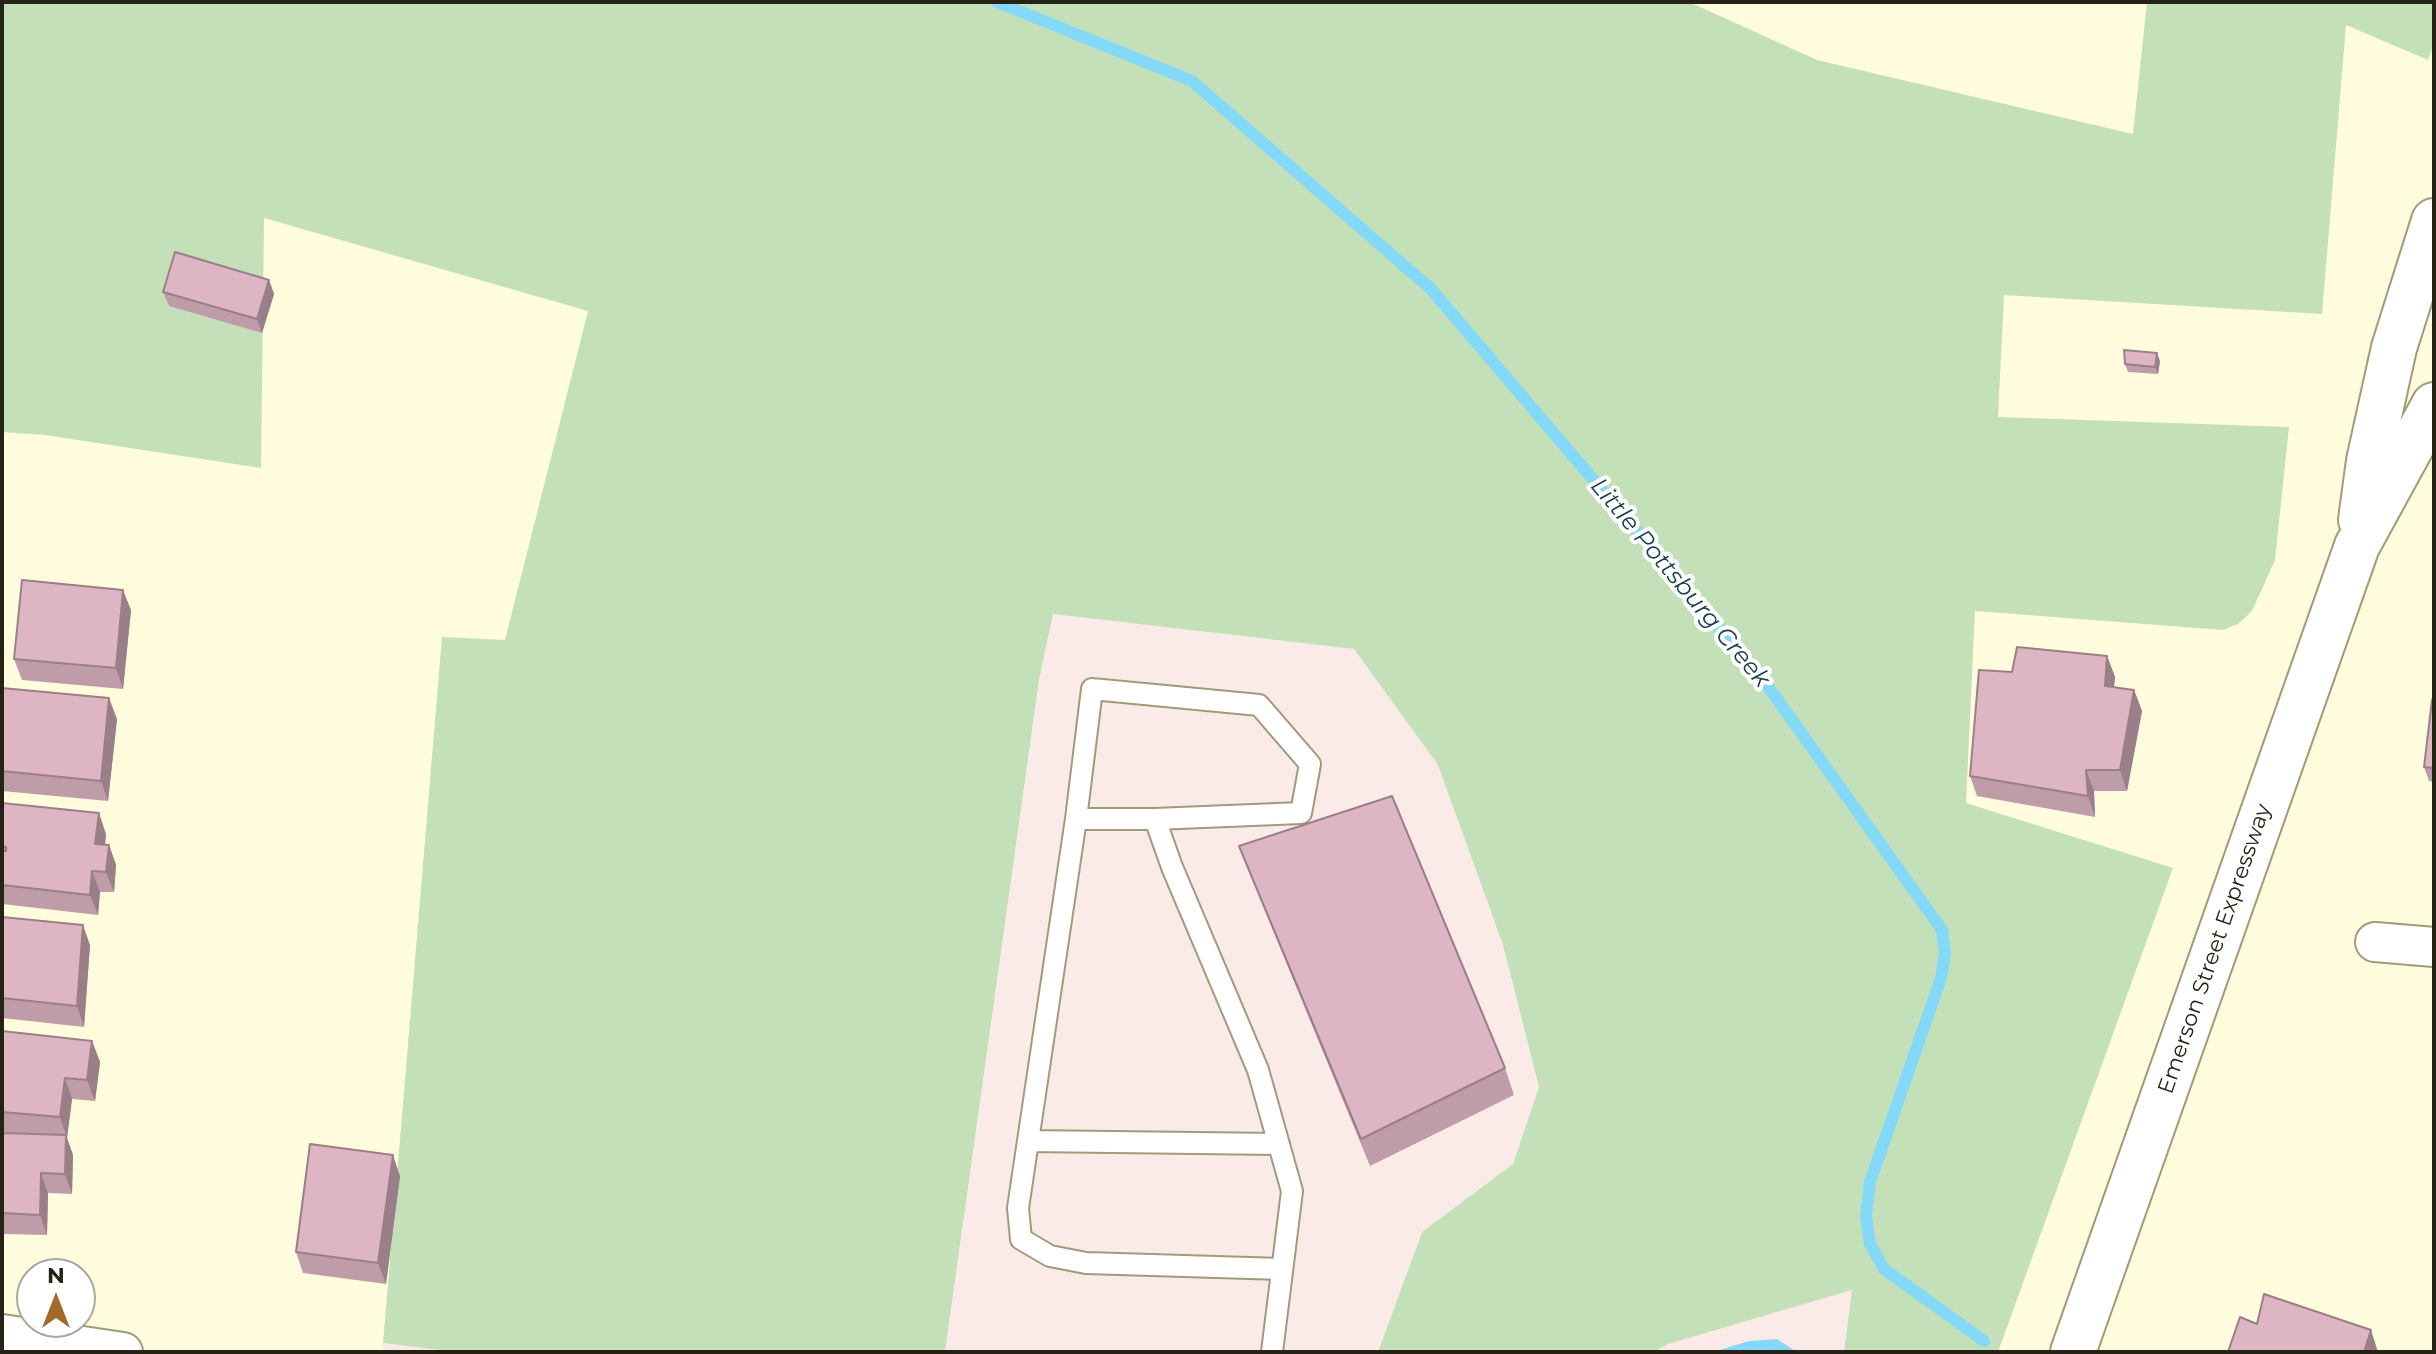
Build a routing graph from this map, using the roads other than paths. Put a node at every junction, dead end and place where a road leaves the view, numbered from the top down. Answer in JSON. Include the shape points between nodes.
{"nodes":[{"id":1,"x":2434,"y":221,"type":"edge"},
{"id":2,"x":2434,"y":405,"type":"edge"},
{"id":3,"x":2357,"y":546,"type":"junction"},
{"id":4,"x":1076,"y":819,"type":"junction"},
{"id":5,"x":1155,"y":819,"type":"junction"},
{"id":6,"x":2375,"y":942,"type":"dead end"},
{"id":7,"x":2434,"y":947,"type":"edge"},
{"id":8,"x":1028,"y":1141,"type":"junction"},
{"id":9,"x":1279,"y":1144,"type":"junction"},
{"id":10,"x":1282,"y":1269,"type":"junction"},
{"id":11,"x":2,"y":1334,"type":"edge"},
{"id":12,"x":123,"y":1352,"type":"edge"},
{"id":13,"x":1272,"y":1352,"type":"edge"},
{"id":14,"x":2073,"y":1352,"type":"edge"}],
"edges":[{"from":1,"to":3,"type":"highway","name":"Emerson Street Expressway","via":[[2394,348]]},
{"from":2,"to":3,"type":"highway","name":"Emerson Street Expressway"},
{"from":3,"to":14,"type":"highway","name":"Emerson Street Expressway"},
{"from":4,"to":5,"type":"lane"},
{"from":4,"to":5,"type":"lane","via":[[1092,689],[1259,705],[1310,764],[1301,813]]},
{"from":4,"to":8,"type":"lane"},
{"from":5,"to":9,"type":"lane","via":[[1258,1070]]},
{"from":6,"to":7,"type":"street"},
{"from":8,"to":9,"type":"lane"},
{"from":8,"to":10,"type":"lane","via":[[1018,1208],[1021,1239],[1050,1256],[1086,1263]]},
{"from":9,"to":10,"type":"lane","via":[[1292,1191]]},
{"from":10,"to":13,"type":"lane"},
{"from":11,"to":12,"type":"street"}]}
